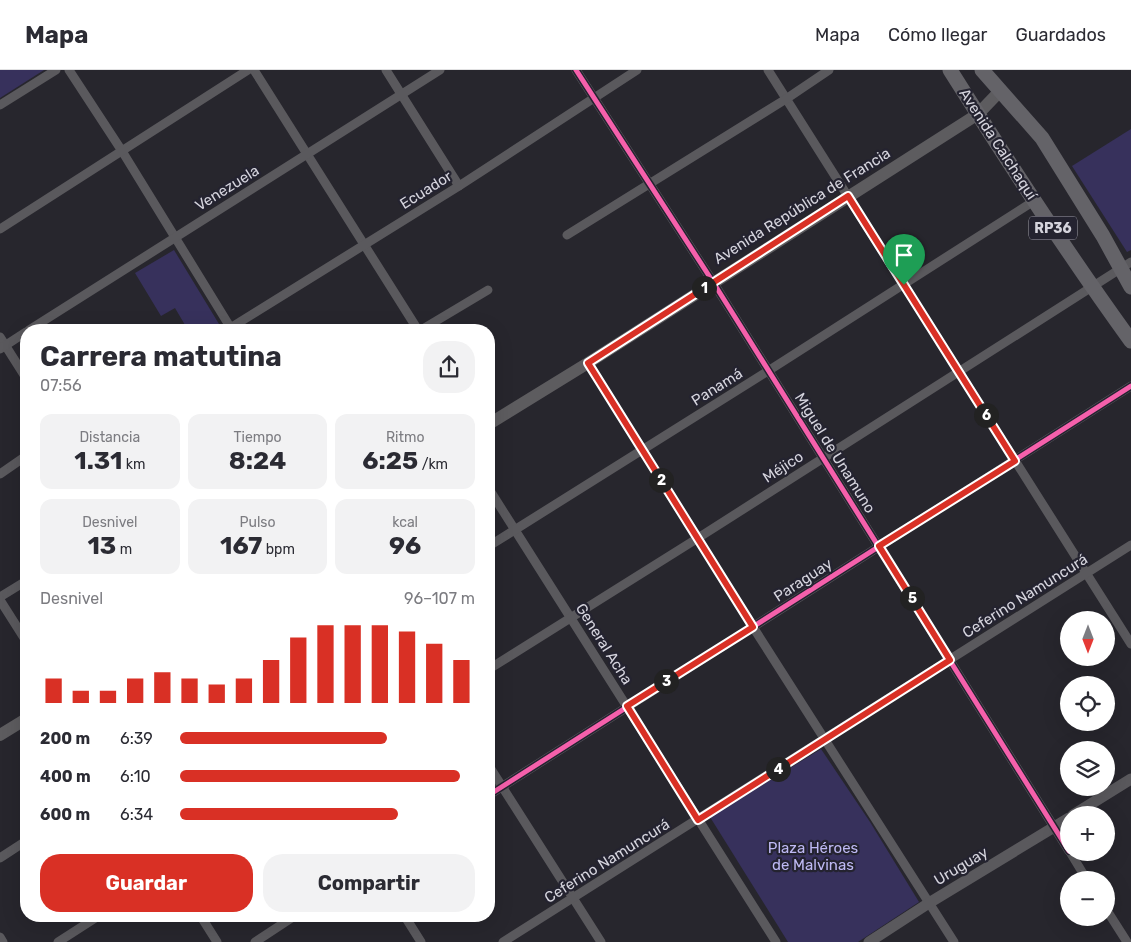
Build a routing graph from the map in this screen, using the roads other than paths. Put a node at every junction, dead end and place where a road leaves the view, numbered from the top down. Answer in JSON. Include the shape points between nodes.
{"nodes":[{"id":1,"x":56,"y":70,"type":"edge"},
{"id":2,"x":69,"y":70,"type":"edge"},
{"id":3,"x":248,"y":70,"type":"edge"},
{"id":4,"x":254,"y":70,"type":"edge"},
{"id":5,"x":386,"y":70,"type":"edge"},
{"id":6,"x":440,"y":70,"type":"edge"},
{"id":7,"x":576,"y":70,"type":"edge"},
{"id":8,"x":637,"y":70,"type":"edge"},
{"id":9,"x":768,"y":70,"type":"edge"},
{"id":10,"x":829,"y":70,"type":"edge"},
{"id":11,"x":950,"y":70,"type":"edge"},
{"id":12,"x":982,"y":70,"type":"edge"},
{"id":13,"x":1001,"y":90,"type":"junction"},
{"id":14,"x":402,"y":94,"type":"junction"},
{"id":15,"x":595,"y":97,"type":"junction"},
{"id":16,"x":786,"y":99,"type":"junction"},
{"id":17,"x":0,"y":105,"type":"edge"},
{"id":18,"x":978,"y":114,"type":"junction"},
{"id":19,"x":122,"y":151,"type":"junction"},
{"id":20,"x":308,"y":154,"type":"junction"},
{"id":21,"x":650,"y":184,"type":"junction"},
{"id":22,"x":459,"y":186,"type":"junction"},
{"id":23,"x":848,"y":196,"type":"junction"},
{"id":24,"x":1034,"y":201,"type":"junction"},
{"id":25,"x":0,"y":229,"type":"edge"},
{"id":26,"x":567,"y":235,"type":"dead end"},
{"id":27,"x":175,"y":237,"type":"junction"},
{"id":28,"x":365,"y":244,"type":"junction"},
{"id":29,"x":1126,"y":265,"type":"edge"},
{"id":30,"x":713,"y":282,"type":"junction"},
{"id":31,"x":904,"y":285,"type":"junction"},
{"id":32,"x":1092,"y":287,"type":"junction"},
{"id":33,"x":1131,"y":287,"type":"edge"},
{"id":34,"x":488,"y":290,"type":"dead end"},
{"id":35,"x":39,"y":324,"type":"edge"},
{"id":36,"x":227,"y":324,"type":"edge"},
{"id":37,"x":238,"y":324,"type":"edge"},
{"id":38,"x":416,"y":324,"type":"edge"},
{"id":39,"x":430,"y":324,"type":"edge"},
{"id":40,"x":0,"y":336,"type":"edge"},
{"id":41,"x":20,"y":336,"type":"edge"},
{"id":42,"x":1131,"y":341,"type":"edge"},
{"id":43,"x":3,"y":347,"type":"edge"},
{"id":44,"x":588,"y":363,"type":"junction"},
{"id":45,"x":20,"y":370,"type":"edge"},
{"id":46,"x":768,"y":371,"type":"junction"},
{"id":47,"x":959,"y":372,"type":"junction"},
{"id":48,"x":1131,"y":386,"type":"edge"},
{"id":49,"x":495,"y":420,"type":"edge"},
{"id":50,"x":641,"y":449,"type":"junction"},
{"id":51,"x":822,"y":458,"type":"junction"},
{"id":52,"x":20,"y":460,"type":"edge"},
{"id":53,"x":1015,"y":461,"type":"junction"},
{"id":54,"x":0,"y":474,"type":"edge"},
{"id":55,"x":495,"y":499,"type":"edge"},
{"id":56,"x":514,"y":530,"type":"junction"},
{"id":57,"x":698,"y":538,"type":"junction"},
{"id":58,"x":495,"y":542,"type":"edge"},
{"id":59,"x":879,"y":546,"type":"junction"},
{"id":60,"x":1131,"y":546,"type":"edge"},
{"id":61,"x":1086,"y":574,"type":"junction"},
{"id":62,"x":20,"y":585,"type":"edge"},
{"id":63,"x":0,"y":598,"type":"edge"},
{"id":64,"x":571,"y":617,"type":"junction"},
{"id":65,"x":753,"y":627,"type":"junction"},
{"id":66,"x":20,"y":631,"type":"edge"},
{"id":67,"x":1131,"y":644,"type":"edge"},
{"id":68,"x":950,"y":660,"type":"junction"},
{"id":69,"x":495,"y":665,"type":"edge"},
{"id":70,"x":627,"y":706,"type":"junction"},
{"id":71,"x":20,"y":723,"type":"edge"},
{"id":72,"x":0,"y":736,"type":"edge"},
{"id":73,"x":824,"y":739,"type":"junction"},
{"id":74,"x":495,"y":775,"type":"edge"},
{"id":75,"x":1131,"y":779,"type":"edge"},
{"id":76,"x":502,"y":786,"type":"junction"},
{"id":77,"x":495,"y":790,"type":"edge"},
{"id":78,"x":1088,"y":806,"type":"edge"},
{"id":79,"x":698,"y":820,"type":"junction"},
{"id":80,"x":1060,"y":823,"type":"edge"},
{"id":81,"x":1053,"y":827,"type":"junction"},
{"id":82,"x":1060,"y":838,"type":"edge"},
{"id":83,"x":20,"y":845,"type":"edge"},
{"id":84,"x":0,"y":858,"type":"edge"},
{"id":85,"x":574,"y":898,"type":"junction"},
{"id":86,"x":929,"y":903,"type":"junction"},
{"id":87,"x":89,"y":922,"type":"edge"},
{"id":88,"x":204,"y":922,"type":"edge"},
{"id":89,"x":285,"y":922,"type":"edge"},
{"id":90,"x":408,"y":922,"type":"edge"},
{"id":91,"x":1115,"y":923,"type":"edge"},
{"id":92,"x":0,"y":937,"type":"edge"},
{"id":93,"x":3,"y":942,"type":"edge"},
{"id":94,"x":58,"y":942,"type":"edge"},
{"id":95,"x":217,"y":942,"type":"edge"},
{"id":96,"x":255,"y":942,"type":"edge"},
{"id":97,"x":421,"y":942,"type":"edge"},
{"id":98,"x":503,"y":942,"type":"edge"},
{"id":99,"x":601,"y":942,"type":"edge"},
{"id":100,"x":776,"y":942,"type":"edge"},
{"id":101,"x":869,"y":942,"type":"edge"},
{"id":102,"x":954,"y":942,"type":"edge"},
{"id":103,"x":1127,"y":942,"type":"edge"}],
"edges":[{"from":1,"to":17,"type":"street"},
{"from":2,"to":19,"type":"street"},
{"from":3,"to":19,"type":"street"},
{"from":4,"to":20,"type":"street"},
{"from":5,"to":14,"type":"street"},
{"from":6,"to":14,"type":"street","name":"Venezuela"},
{"from":7,"to":15,"type":"street","name":"Miguel de Unamuno"},
{"from":8,"to":15,"type":"street","name":"Ecuador"},
{"from":9,"to":16,"type":"street"},
{"from":10,"to":16,"type":"street"},
{"from":11,"to":18,"type":"main road","name":"Avenida Calchaquí","number":"RP36"},
{"from":12,"to":13,"type":"main road","name":"Avenida Calchaquí","number":"RP36"},
{"from":13,"to":18,"type":"main road","name":"Avenida República de Francia"},
{"from":13,"to":29,"type":"main road","name":"Avenida Calchaquí","number":"RP36","via":[[1042,138]]},
{"from":14,"to":20,"type":"street","name":"Venezuela"},
{"from":14,"to":22,"type":"street"},
{"from":15,"to":21,"type":"street","name":"Miguel de Unamuno"},
{"from":15,"to":22,"type":"street","name":"Ecuador"},
{"from":16,"to":21,"type":"street"},
{"from":16,"to":23,"type":"street"},
{"from":18,"to":23,"type":"main road","name":"Avenida República de Francia"},
{"from":18,"to":24,"type":"main road","name":"Avenida Calchaquí","number":"RP36"},
{"from":19,"to":25,"type":"street"},
{"from":19,"to":27,"type":"street"},
{"from":20,"to":27,"type":"street","name":"Venezuela"},
{"from":20,"to":28,"type":"street"},
{"from":21,"to":26,"type":"street"},
{"from":21,"to":30,"type":"street","name":"Miguel de Unamuno"},
{"from":22,"to":28,"type":"street","name":"Ecuador"},
{"from":23,"to":30,"type":"main road","name":"Avenida República de Francia"},
{"from":23,"to":31,"type":"street"},
{"from":24,"to":31,"type":"street","name":"Panamá"},
{"from":24,"to":32,"type":"main road","name":"Avenida Calchaquí","number":"RP36"},
{"from":27,"to":35,"type":"street","name":"Venezuela"},
{"from":27,"to":36,"type":"street"},
{"from":28,"to":37,"type":"street","name":"Ecuador"},
{"from":28,"to":38,"type":"street"},
{"from":29,"to":32,"type":"street","name":"Méjico"},
{"from":29,"to":33,"type":"main road","name":"Avenida Calchaquí","number":"RP36"},
{"from":30,"to":44,"type":"main road","name":"Avenida República de Francia"},
{"from":30,"to":46,"type":"street","name":"Miguel de Unamuno"},
{"from":31,"to":46,"type":"street","name":"Panamá"},
{"from":31,"to":47,"type":"street"},
{"from":32,"to":42,"type":"main road","name":"Avenida Calchaquí","number":"RP36"},
{"from":32,"to":47,"type":"street","name":"Méjico"},
{"from":34,"to":39,"type":"street"},
{"from":40,"to":43,"type":"street"},
{"from":41,"to":43,"type":"street","name":"Venezuela"},
{"from":43,"to":45,"type":"street"},
{"from":44,"to":49,"type":"main road","name":"Avenida República de Francia"},
{"from":44,"to":50,"type":"street"},
{"from":46,"to":50,"type":"street","name":"Panamá"},
{"from":46,"to":51,"type":"street","name":"Miguel de Unamuno"},
{"from":47,"to":51,"type":"street","name":"Méjico"},
{"from":47,"to":53,"type":"street"},
{"from":48,"to":53,"type":"street","name":"Paraguay"},
{"from":50,"to":56,"type":"street","name":"Panamá"},
{"from":50,"to":57,"type":"street"},
{"from":51,"to":57,"type":"street","name":"Méjico"},
{"from":51,"to":59,"type":"street","name":"Miguel de Unamuno"},
{"from":52,"to":54,"type":"street"},
{"from":53,"to":59,"type":"street","name":"Paraguay"},
{"from":53,"to":61,"type":"street"},
{"from":55,"to":56,"type":"street","name":"General Acha"},
{"from":56,"to":58,"type":"street","name":"Panamá"},
{"from":56,"to":64,"type":"street","name":"General Acha"},
{"from":57,"to":64,"type":"street","name":"Méjico"},
{"from":57,"to":65,"type":"street"},
{"from":59,"to":65,"type":"street","name":"Paraguay"},
{"from":59,"to":68,"type":"street","name":"Miguel de Unamuno"},
{"from":60,"to":61,"type":"street","name":"Ceferino Namuncurá"},
{"from":61,"to":67,"type":"street"},
{"from":61,"to":68,"type":"street","name":"Ceferino Namuncurá"},
{"from":62,"to":63,"type":"street"},
{"from":63,"to":66,"type":"street"},
{"from":64,"to":69,"type":"street","name":"Méjico"},
{"from":64,"to":70,"type":"street","name":"General Acha"},
{"from":65,"to":70,"type":"street","name":"Paraguay"},
{"from":65,"to":73,"type":"street"},
{"from":68,"to":73,"type":"street","name":"Ceferino Namuncurá"},
{"from":68,"to":81,"type":"street","name":"Miguel de Unamuno"},
{"from":70,"to":76,"type":"street","name":"Paraguay"},
{"from":70,"to":79,"type":"street","name":"General Acha"},
{"from":71,"to":72,"type":"main road"},
{"from":73,"to":79,"type":"street","name":"Ceferino Namuncurá"},
{"from":73,"to":86,"type":"street"},
{"from":74,"to":76,"type":"street"},
{"from":75,"to":78,"type":"street"},
{"from":76,"to":77,"type":"street","name":"Paraguay"},
{"from":76,"to":85,"type":"street"},
{"from":79,"to":85,"type":"street","name":"Ceferino Namuncurá"},
{"from":79,"to":100,"type":"street","name":"General Acha"},
{"from":80,"to":81,"type":"street","name":"Uruguay"},
{"from":81,"to":82,"type":"street","name":"Miguel de Unamuno"},
{"from":81,"to":86,"type":"street","name":"Uruguay"},
{"from":83,"to":84,"type":"street"},
{"from":85,"to":98,"type":"street","name":"Ceferino Namuncurá"},
{"from":85,"to":99,"type":"street"},
{"from":86,"to":101,"type":"street","name":"Uruguay"},
{"from":86,"to":102,"type":"street"},
{"from":87,"to":94,"type":"street"},
{"from":88,"to":95,"type":"street"},
{"from":89,"to":96,"type":"street"},
{"from":90,"to":97,"type":"street"},
{"from":91,"to":103,"type":"street"},
{"from":92,"to":93,"type":"street"}]}
